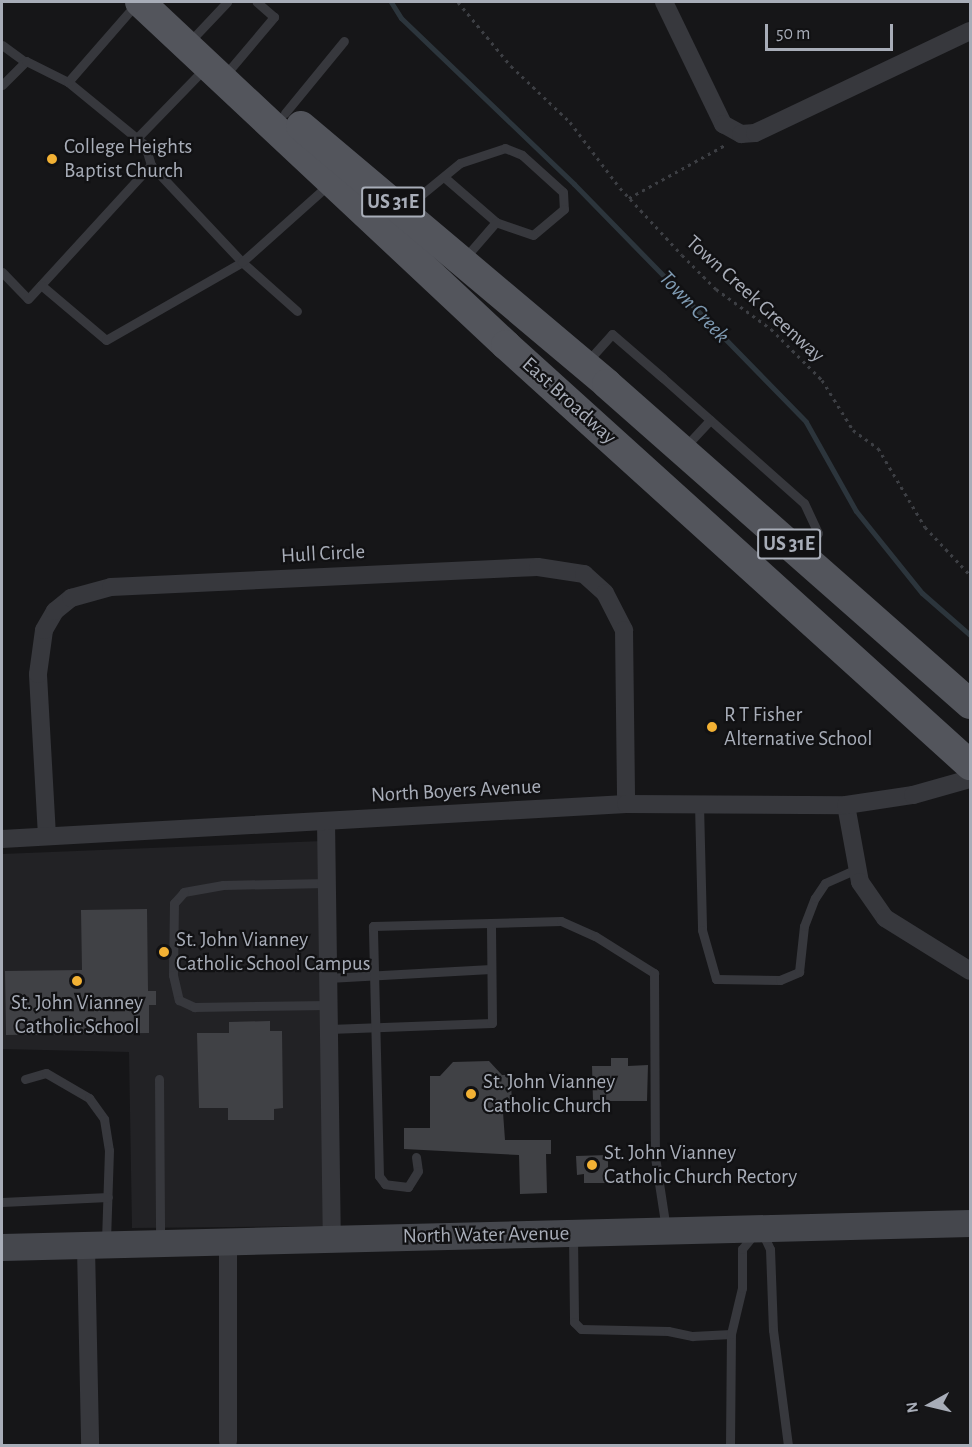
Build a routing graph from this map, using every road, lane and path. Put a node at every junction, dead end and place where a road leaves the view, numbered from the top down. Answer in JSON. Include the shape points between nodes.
{"nodes":[{"id":1,"x":139,"y":2,"type":"edge"},
{"id":2,"x":227,"y":2,"type":"edge"},
{"id":3,"x":257,"y":2,"type":"edge"},
{"id":4,"x":458,"y":2,"type":"edge"},
{"id":5,"x":664,"y":2,"type":"edge"},
{"id":6,"x":970,"y":31,"type":"edge"},
{"id":7,"x":344,"y":41,"type":"dead end"},
{"id":8,"x":2,"y":45,"type":"edge"},
{"id":9,"x":205,"y":51,"type":"junction"},
{"id":10,"x":25,"y":62,"type":"junction"},
{"id":11,"x":68,"y":82,"type":"junction"},
{"id":12,"x":2,"y":85,"type":"edge"},
{"id":13,"x":285,"y":113,"type":"junction"},
{"id":14,"x":741,"y":134,"type":"junction"},
{"id":15,"x":137,"y":138,"type":"junction"},
{"id":16,"x":151,"y":165,"type":"junction"},
{"id":17,"x":444,"y":177,"type":"junction"},
{"id":18,"x":332,"y":181,"type":"junction"},
{"id":19,"x":629,"y":198,"type":"junction"},
{"id":20,"x":403,"y":210,"type":"junction"},
{"id":21,"x":496,"y":222,"type":"junction"},
{"id":22,"x":242,"y":262,"type":"junction"},
{"id":23,"x":2,"y":272,"type":"edge"},
{"id":24,"x":453,"y":273,"type":"junction"},
{"id":25,"x":40,"y":285,"type":"junction"},
{"id":26,"x":297,"y":310,"type":"dead end"},
{"id":27,"x":584,"y":365,"type":"junction"},
{"id":28,"x":710,"y":420,"type":"junction"},
{"id":29,"x":682,"y":450,"type":"junction"},
{"id":30,"x":804,"y":557,"type":"junction"},
{"id":31,"x":970,"y":574,"type":"edge"},
{"id":32,"x":970,"y":704,"type":"edge"},
{"id":33,"x":970,"y":765,"type":"edge"},
{"id":34,"x":970,"y":779,"type":"edge"},
{"id":35,"x":626,"y":804,"type":"junction"},
{"id":36,"x":699,"y":804,"type":"junction"},
{"id":37,"x":846,"y":805,"type":"junction"},
{"id":38,"x":326,"y":821,"type":"junction"},
{"id":39,"x":47,"y":836,"type":"junction"},
{"id":40,"x":2,"y":839,"type":"edge"},
{"id":41,"x":858,"y":868,"type":"junction"},
{"id":42,"x":327,"y":883,"type":"junction"},
{"id":43,"x":491,"y":923,"type":"junction"},
{"id":44,"x":491,"y":969,"type":"junction"},
{"id":45,"x":970,"y":971,"type":"edge"},
{"id":46,"x":375,"y":975,"type":"junction"},
{"id":47,"x":328,"y":978,"type":"junction"},
{"id":48,"x":328,"y":1005,"type":"junction"},
{"id":49,"x":377,"y":1027,"type":"junction"},
{"id":50,"x":329,"y":1029,"type":"junction"},
{"id":51,"x":25,"y":1079,"type":"dead end"},
{"id":52,"x":159,"y":1079,"type":"dead end"},
{"id":53,"x":416,"y":1157,"type":"dead end"},
{"id":54,"x":108,"y":1197,"type":"junction"},
{"id":55,"x":2,"y":1202,"type":"edge"},
{"id":56,"x":970,"y":1223,"type":"edge"},
{"id":57,"x":760,"y":1227,"type":"junction"},
{"id":58,"x":666,"y":1230,"type":"junction"},
{"id":59,"x":573,"y":1233,"type":"junction"},
{"id":60,"x":332,"y":1239,"type":"junction"},
{"id":61,"x":228,"y":1242,"type":"junction"},
{"id":62,"x":160,"y":1244,"type":"junction"},
{"id":63,"x":96,"y":1246,"type":"junction"},
{"id":64,"x":2,"y":1247,"type":"edge"},
{"id":65,"x":731,"y":1334,"type":"junction"},
{"id":66,"x":228,"y":1441,"type":"dead end"},
{"id":67,"x":90,"y":1446,"type":"edge"},
{"id":68,"x":730,"y":1446,"type":"edge"},
{"id":69,"x":788,"y":1446,"type":"edge"}],
"edges":[{"from":1,"to":9,"type":"main road","name":"East Broadway","number":"US 31E"},
{"from":1,"to":11,"type":"lane"},
{"from":2,"to":9,"type":"lane"},
{"from":3,"to":9,"type":"lane","via":[[274,17]]},
{"from":4,"to":19,"type":"path","name":"Town Creek Greenway","via":[[510,66],[570,122]]},
{"from":5,"to":14,"type":"street","via":[[723,124]]},
{"from":6,"to":14,"type":"street","via":[[755,133]]},
{"from":7,"to":13,"type":"lane"},
{"from":8,"to":10,"type":"lane"},
{"from":9,"to":13,"type":"main road","name":"East Broadway","number":"US 31E"},
{"from":9,"to":15,"type":"lane"},
{"from":9,"to":18,"type":"main road","name":"East Broadway","number":"US 31E"},
{"from":10,"to":11,"type":"lane"},
{"from":10,"to":12,"type":"lane"},
{"from":11,"to":15,"type":"lane"},
{"from":13,"to":20,"type":"main road","name":"East Broadway","number":"US 31E"},
{"from":14,"to":19,"type":"path"},
{"from":15,"to":16,"type":"lane","via":[[145,145]]},
{"from":16,"to":22,"type":"lane"},
{"from":16,"to":25,"type":"lane"},
{"from":17,"to":20,"type":"lane"},
{"from":17,"to":21,"type":"lane"},
{"from":17,"to":21,"type":"lane","via":[[460,164],[505,148],[522,155],[563,192],[564,209],[532,235]]},
{"from":18,"to":22,"type":"lane"},
{"from":18,"to":24,"type":"main road","name":"East Broadway","number":"US 31E"},
{"from":19,"to":31,"type":"path","name":"Town Creek Greenway","via":[[716,289],[771,329],[822,380],[853,430],[878,448],[925,527]]},
{"from":20,"to":24,"type":"main road","name":"East Broadway","number":"US 31E"},
{"from":21,"to":24,"type":"lane"},
{"from":22,"to":25,"type":"lane","via":[[106,340]]},
{"from":22,"to":26,"type":"lane"},
{"from":23,"to":25,"type":"lane","via":[[28,299]]},
{"from":24,"to":27,"type":"main road","name":"East Broadway","number":"US 31E"},
{"from":24,"to":33,"type":"main road","name":"East Broadway","number":"US 31E"},
{"from":27,"to":28,"type":"lane","via":[[612,334]]},
{"from":27,"to":29,"type":"main road","name":"East Broadway","number":"US 31E"},
{"from":28,"to":29,"type":"lane"},
{"from":28,"to":30,"type":"lane","via":[[812,513],[818,538]]},
{"from":29,"to":30,"type":"main road","name":"East Broadway","number":"US 31E"},
{"from":30,"to":32,"type":"main road","name":"East Broadway","number":"US 31E"},
{"from":34,"to":37,"type":"street","name":"North Boyers Avenue","via":[[913,795]]},
{"from":35,"to":36,"type":"street","name":"North Boyers Avenue"},
{"from":35,"to":38,"type":"street","name":"North Boyers Avenue"},
{"from":35,"to":39,"type":"street","name":"Hull Circle","via":[[624,630],[605,593],[584,574],[538,567],[111,587],[71,598],[55,610],[44,630],[38,675]]},
{"from":36,"to":37,"type":"street","name":"North Boyers Avenue"},
{"from":36,"to":41,"type":"lane","via":[[702,930],[716,978],[780,980],[799,972],[804,926],[814,898],[825,884]]},
{"from":37,"to":41,"type":"street"},
{"from":38,"to":39,"type":"street","name":"North Boyers Avenue"},
{"from":38,"to":42,"type":"street"},
{"from":39,"to":40,"type":"street","name":"North Boyers Avenue"},
{"from":41,"to":45,"type":"street","via":[[860,882],[885,918]]},
{"from":42,"to":47,"type":"street"},
{"from":42,"to":48,"type":"lane","via":[[224,885],[184,892],[174,903],[173,975],[179,1000],[194,1007]]},
{"from":43,"to":44,"type":"lane"},
{"from":43,"to":46,"type":"lane","via":[[373,926]]},
{"from":43,"to":58,"type":"lane","via":[[561,921],[596,936],[654,974],[656,1167]]},
{"from":44,"to":46,"type":"lane"},
{"from":44,"to":49,"type":"lane","via":[[492,1023]]},
{"from":46,"to":47,"type":"lane"},
{"from":46,"to":49,"type":"lane"},
{"from":47,"to":48,"type":"street"},
{"from":48,"to":50,"type":"street"},
{"from":49,"to":50,"type":"lane"},
{"from":49,"to":53,"type":"lane","via":[[379,1176],[385,1184],[408,1187],[418,1171]]},
{"from":50,"to":60,"type":"street"},
{"from":51,"to":54,"type":"lane","via":[[46,1073],[89,1098],[104,1119]]},
{"from":52,"to":62,"type":"lane"},
{"from":54,"to":55,"type":"lane"},
{"from":54,"to":63,"type":"lane"},
{"from":56,"to":57,"type":"main road","name":"North Water Avenue"},
{"from":57,"to":58,"type":"main road","name":"North Water Avenue"},
{"from":57,"to":65,"type":"lane","via":[[742,1249],[741,1288]]},
{"from":57,"to":69,"type":"lane","via":[[770,1249],[773,1330]]},
{"from":58,"to":59,"type":"main road","name":"North Water Avenue"},
{"from":59,"to":60,"type":"main road","name":"North Water Avenue"},
{"from":59,"to":65,"type":"lane","via":[[574,1322],[581,1329],[668,1331],[692,1336]]},
{"from":60,"to":61,"type":"main road","name":"North Water Avenue"},
{"from":61,"to":62,"type":"main road","name":"North Water Avenue"},
{"from":61,"to":66,"type":"street"},
{"from":62,"to":63,"type":"main road","name":"North Water Avenue"},
{"from":63,"to":64,"type":"main road","name":"North Water Avenue"},
{"from":63,"to":67,"type":"street"},
{"from":65,"to":68,"type":"lane"}]}
